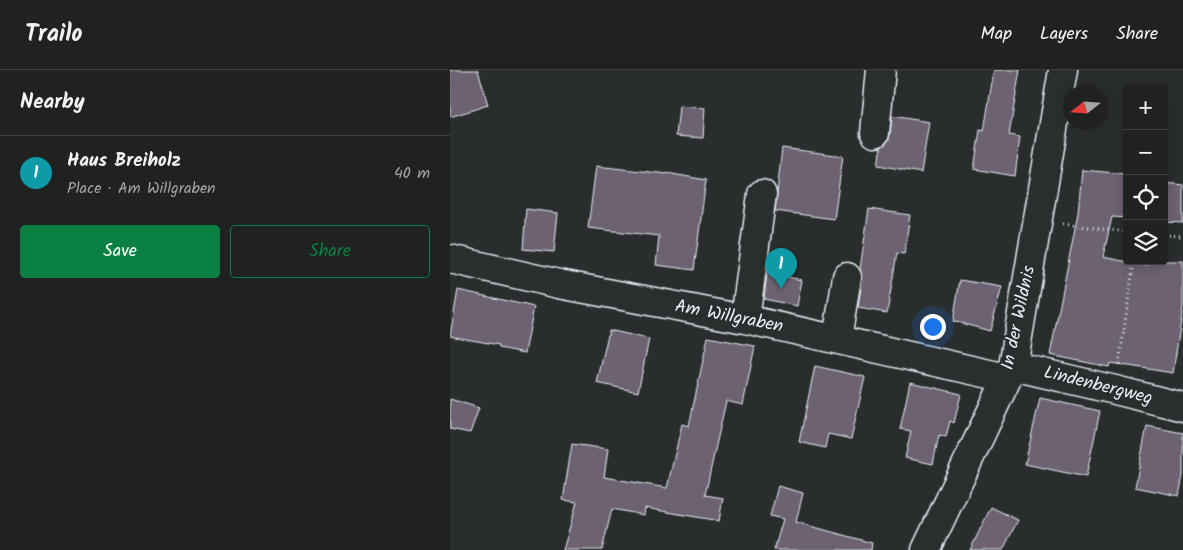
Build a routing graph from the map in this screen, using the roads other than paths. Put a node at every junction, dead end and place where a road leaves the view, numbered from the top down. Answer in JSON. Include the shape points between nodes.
{"nodes":[{"id":1,"x":880,"y":70,"type":"edge"},
{"id":2,"x":1063,"y":70,"type":"edge"},
{"id":3,"x":875,"y":133,"type":"dead end"},
{"id":4,"x":762,"y":194,"type":"dead end"},
{"id":5,"x":450,"y":260,"type":"edge"},
{"id":6,"x":847,"y":278,"type":"dead end"},
{"id":7,"x":745,"y":319,"type":"junction"},
{"id":8,"x":837,"y":339,"type":"junction"},
{"id":9,"x":1010,"y":372,"type":"junction"},
{"id":10,"x":1183,"y":407,"type":"edge"},
{"id":11,"x":926,"y":550,"type":"edge"}],
"edges":[{"from":1,"to":3,"type":"street"},
{"from":2,"to":9,"type":"street","name":"In der Wildnis"},
{"from":4,"to":7,"type":"street"},
{"from":5,"to":7,"type":"street","name":"Am Willgraben"},
{"from":6,"to":8,"type":"street"},
{"from":7,"to":8,"type":"street","name":"Am Willgraben"},
{"from":8,"to":9,"type":"street","name":"Am Willgraben"},
{"from":9,"to":10,"type":"street","name":"Lindenbergweg","via":[[1115,390]]},
{"from":9,"to":11,"type":"street","name":"In der Wildnis"}]}
